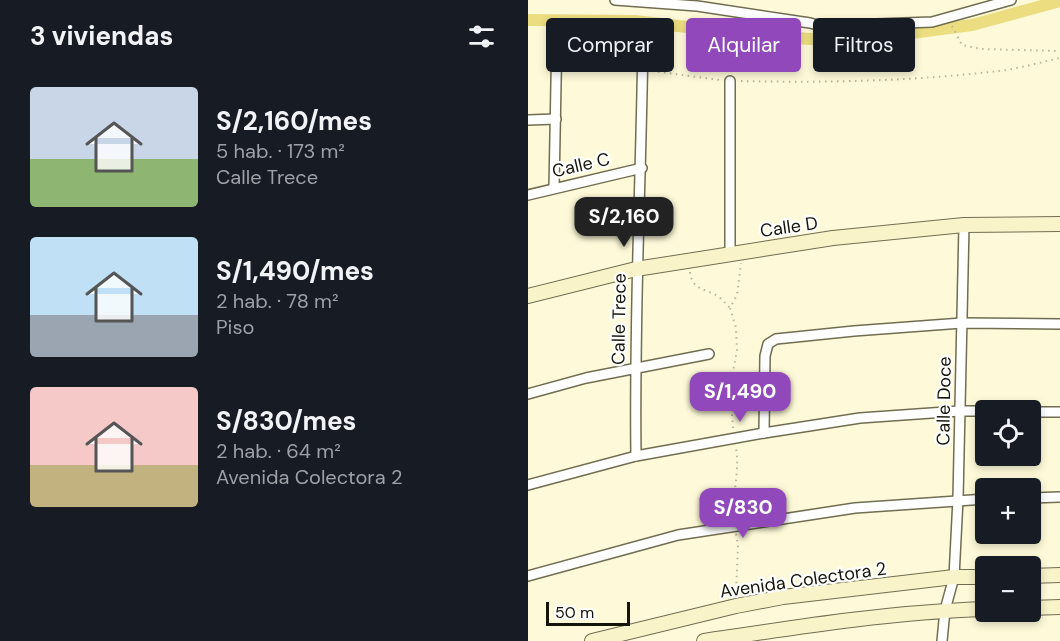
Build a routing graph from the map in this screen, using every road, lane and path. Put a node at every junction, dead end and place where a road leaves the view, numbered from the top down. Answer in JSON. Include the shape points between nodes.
{"nodes":[{"id":1,"x":615,"y":0,"type":"edge"},
{"id":2,"x":1011,"y":0,"type":"edge"},
{"id":3,"x":951,"y":24,"type":"dead end"},
{"id":4,"x":1060,"y":51,"type":"edge"},
{"id":5,"x":1060,"y":58,"type":"edge"},
{"id":6,"x":557,"y":72,"type":"edge"},
{"id":7,"x":643,"y":72,"type":"edge"},
{"id":8,"x":659,"y":72,"type":"edge"},
{"id":9,"x":730,"y":81,"type":"junction"},
{"id":10,"x":556,"y":119,"type":"junction"},
{"id":11,"x":528,"y":120,"type":"edge"},
{"id":12,"x":642,"y":168,"type":"junction"},
{"id":13,"x":554,"y":188,"type":"junction"},
{"id":14,"x":528,"y":195,"type":"edge"},
{"id":15,"x":1060,"y":224,"type":"edge"},
{"id":16,"x":964,"y":225,"type":"junction"},
{"id":17,"x":730,"y":254,"type":"junction"},
{"id":18,"x":688,"y":260,"type":"junction"},
{"id":19,"x":636,"y":269,"type":"junction"},
{"id":20,"x":528,"y":296,"type":"edge"},
{"id":21,"x":730,"y":308,"type":"dead end"},
{"id":22,"x":962,"y":323,"type":"junction"},
{"id":23,"x":1060,"y":324,"type":"edge"},
{"id":24,"x":709,"y":354,"type":"dead end"},
{"id":25,"x":634,"y":368,"type":"junction"},
{"id":26,"x":528,"y":394,"type":"edge"},
{"id":27,"x":960,"y":411,"type":"junction"},
{"id":28,"x":975,"y":411,"type":"edge"},
{"id":29,"x":1041,"y":412,"type":"edge"},
{"id":30,"x":1060,"y":412,"type":"edge"},
{"id":31,"x":764,"y":433,"type":"junction"},
{"id":32,"x":636,"y":456,"type":"junction"},
{"id":33,"x":528,"y":485,"type":"edge"},
{"id":34,"x":1060,"y":497,"type":"edge"},
{"id":35,"x":1041,"y":498,"type":"edge"},
{"id":36,"x":958,"y":499,"type":"junction"},
{"id":37,"x":975,"y":499,"type":"edge"},
{"id":38,"x":1060,"y":575,"type":"edge"},
{"id":39,"x":528,"y":576,"type":"edge"},
{"id":40,"x":975,"y":576,"type":"edge"},
{"id":41,"x":1041,"y":576,"type":"edge"},
{"id":42,"x":954,"y":577,"type":"junction"},
{"id":43,"x":1060,"y":607,"type":"edge"},
{"id":44,"x":1041,"y":608,"type":"edge"},
{"id":45,"x":975,"y":609,"type":"edge"},
{"id":46,"x":945,"y":610,"type":"junction"},
{"id":47,"x":592,"y":641,"type":"edge"},
{"id":48,"x":704,"y":641,"type":"edge"},
{"id":49,"x":942,"y":641,"type":"edge"}],
"edges":[{"from":1,"to":2,"type":"street","via":[[697,6],[821,26],[932,22]]},
{"from":3,"to":4,"type":"path","via":[[962,45]]},
{"from":5,"to":9,"type":"path","via":[[1007,69],[921,77]]},
{"from":6,"to":10,"type":"street"},
{"from":7,"to":12,"type":"street","name":"Calle Trece"},
{"from":8,"to":9,"type":"path"},
{"from":9,"to":17,"type":"street"},
{"from":10,"to":11,"type":"street"},
{"from":10,"to":13,"type":"street"},
{"from":12,"to":13,"type":"street","name":"Calle C"},
{"from":12,"to":19,"type":"street","name":"Calle Trece"},
{"from":13,"to":14,"type":"street","name":"Calle C"},
{"from":15,"to":16,"type":"street","name":"Calle D"},
{"from":16,"to":17,"type":"street","name":"Calle D","via":[[833,238]]},
{"from":16,"to":22,"type":"street","name":"Calle Doce"},
{"from":17,"to":18,"type":"street","name":"Calle D"},
{"from":18,"to":19,"type":"street","name":"Calle D"},
{"from":18,"to":21,"type":"path","via":[[691,280]]},
{"from":19,"to":20,"type":"street","name":"Calle D"},
{"from":19,"to":25,"type":"street","name":"Calle Trece"},
{"from":22,"to":23,"type":"street"},
{"from":22,"to":27,"type":"street","name":"Calle Doce"},
{"from":22,"to":31,"type":"street","via":[[776,339],[768,344],[765,356]]},
{"from":24,"to":25,"type":"street"},
{"from":25,"to":26,"type":"street"},
{"from":25,"to":32,"type":"street","name":"Calle Trece"},
{"from":27,"to":28,"type":"street"},
{"from":27,"to":31,"type":"street","via":[[860,418]]},
{"from":27,"to":36,"type":"street","name":"Calle Doce"},
{"from":29,"to":30,"type":"street"},
{"from":31,"to":32,"type":"street"},
{"from":32,"to":33,"type":"street"},
{"from":34,"to":35,"type":"street"},
{"from":36,"to":37,"type":"street"},
{"from":36,"to":39,"type":"street","via":[[855,508],[678,535]]},
{"from":36,"to":42,"type":"street","name":"Calle Doce"},
{"from":38,"to":41,"type":"street"},
{"from":40,"to":42,"type":"street","name":"Avenida Colectora 2"},
{"from":42,"to":46,"type":"street","name":"Calle Doce"},
{"from":42,"to":47,"type":"street","name":"Avenida Colectora 2","via":[[783,597]]},
{"from":43,"to":44,"type":"street"},
{"from":45,"to":46,"type":"street"},
{"from":46,"to":48,"type":"street"},
{"from":46,"to":49,"type":"street","name":"Calle Doce"}]}
